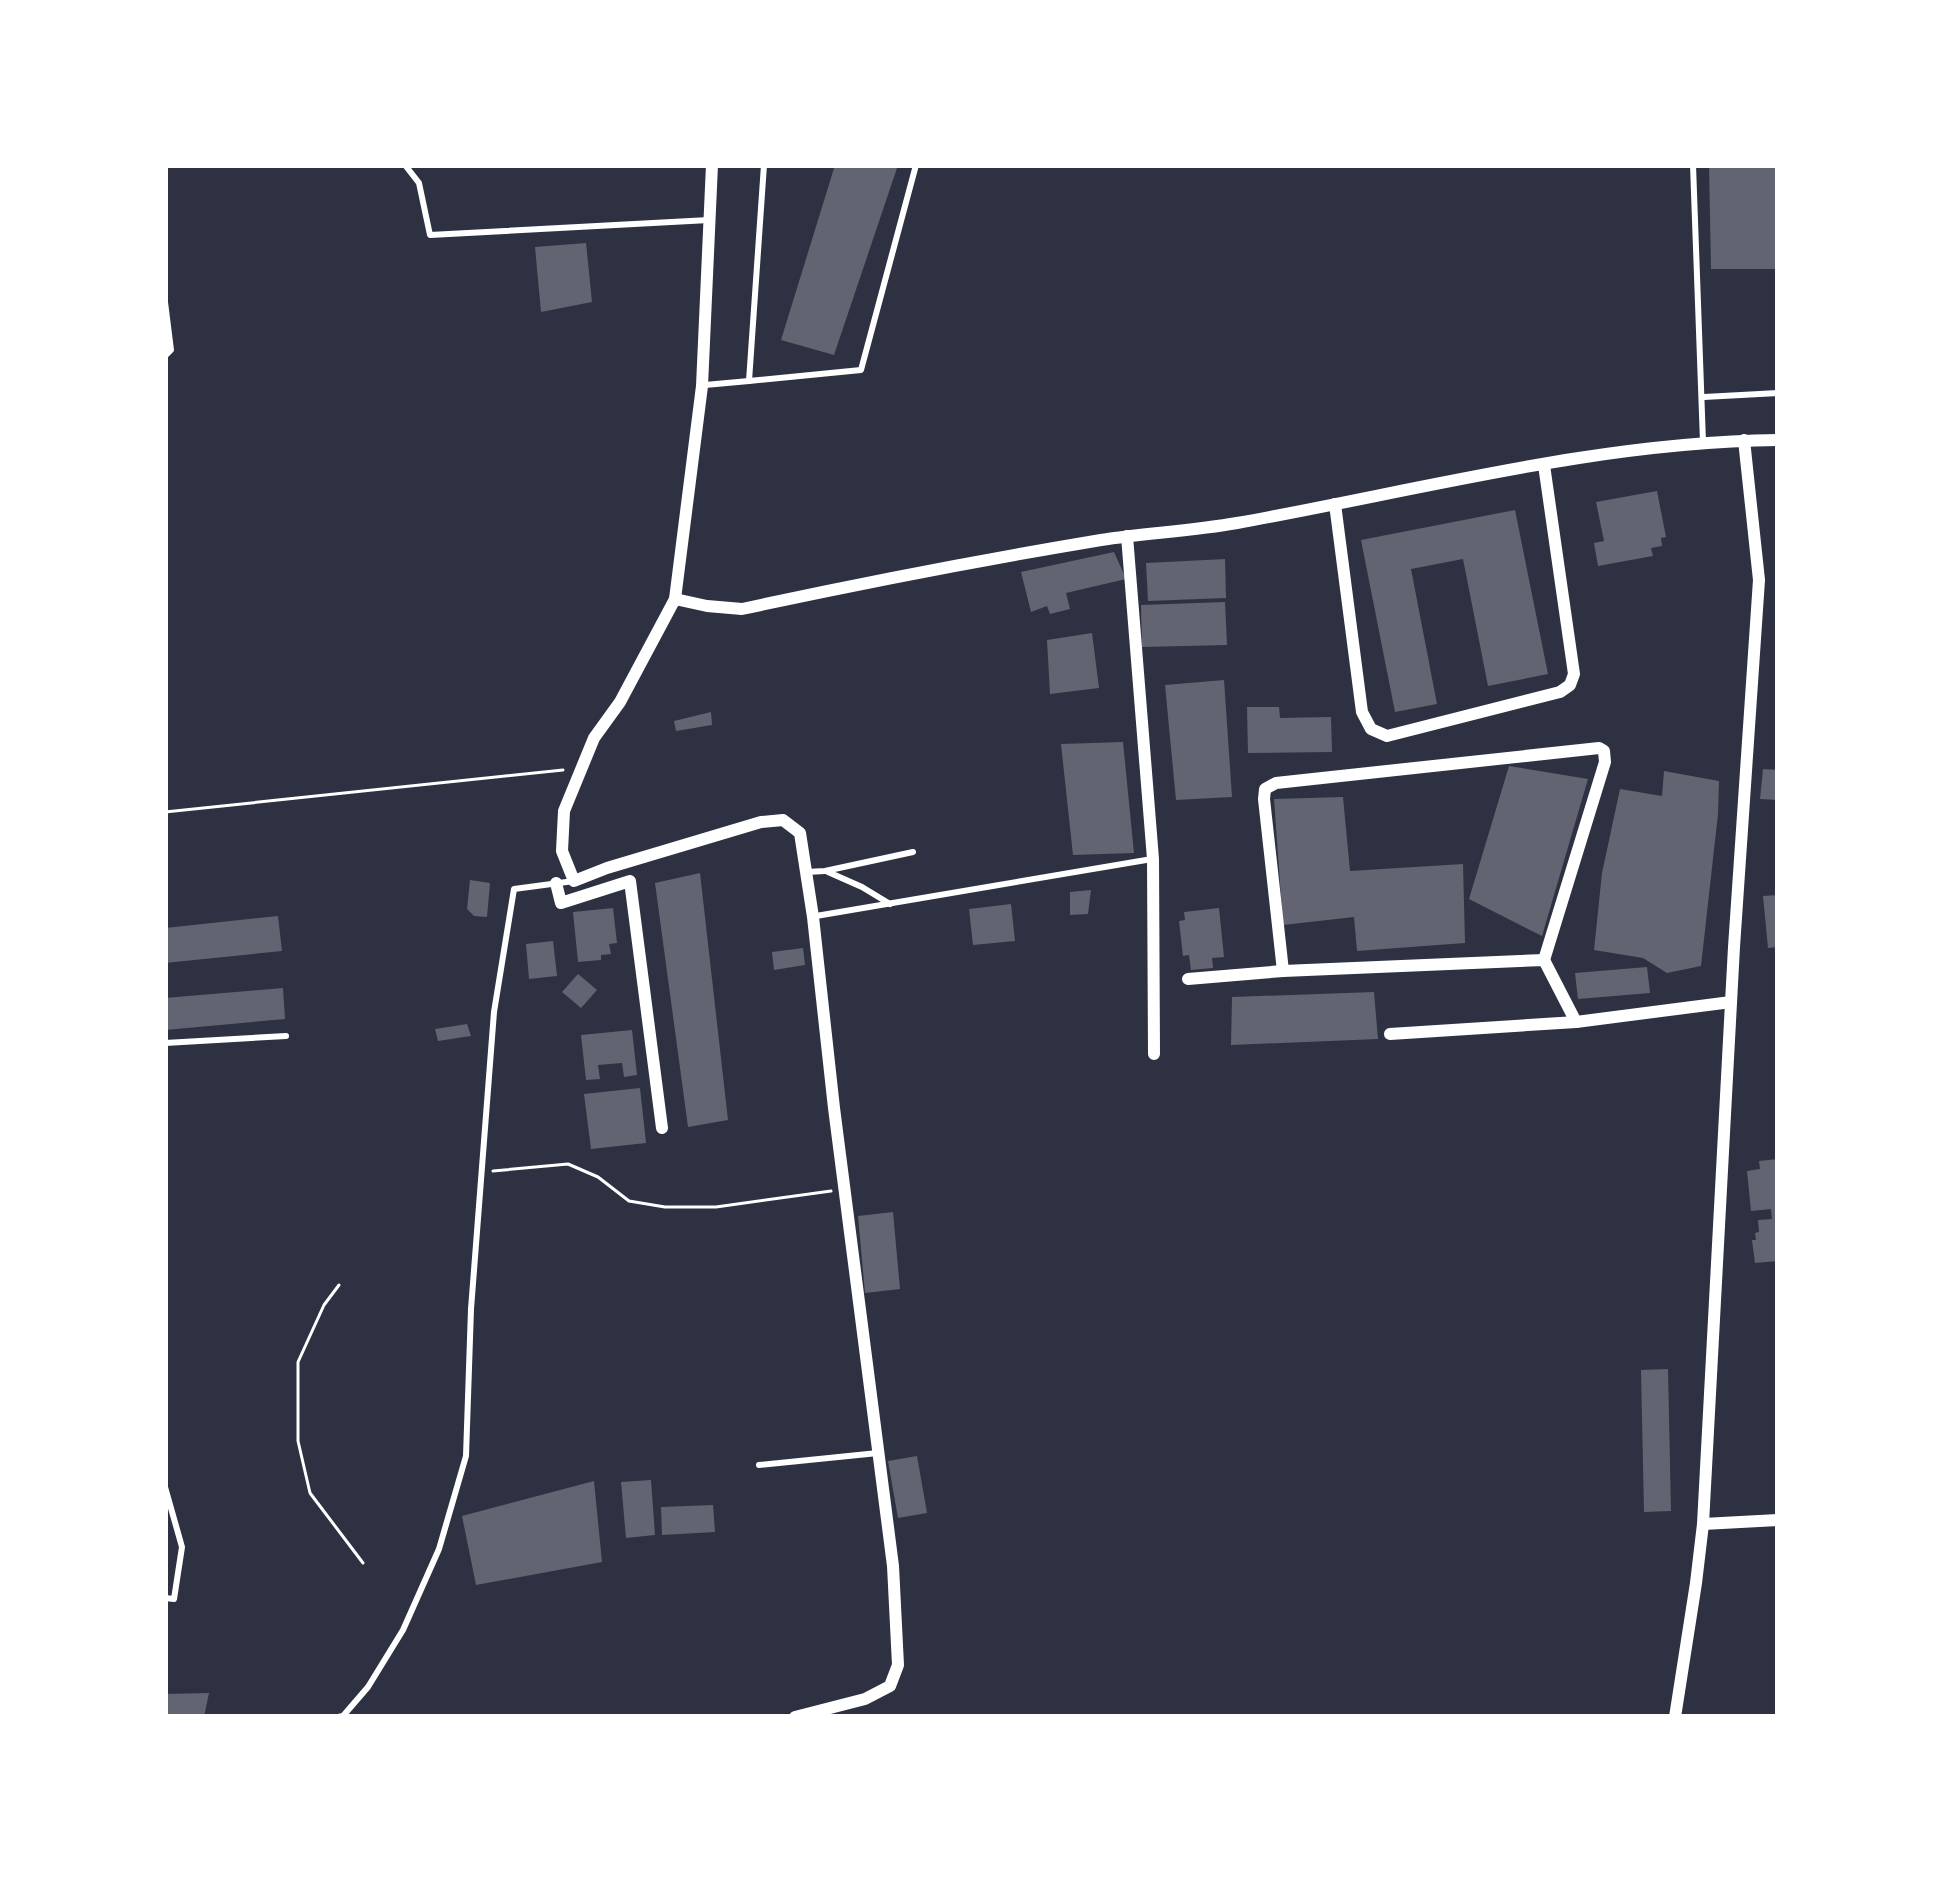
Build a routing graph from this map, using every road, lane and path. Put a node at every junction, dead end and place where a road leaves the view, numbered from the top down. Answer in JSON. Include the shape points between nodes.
{"nodes":[{"id":1,"x":405,"y":165,"type":"edge"},
{"id":2,"x":712,"y":165,"type":"edge"},
{"id":3,"x":764,"y":165,"type":"edge"},
{"id":4,"x":916,"y":165,"type":"edge"},
{"id":5,"x":1693,"y":165,"type":"edge"},
{"id":6,"x":709,"y":220,"type":"junction"},
{"id":7,"x":165,"y":302,"type":"edge"},
{"id":8,"x":165,"y":356,"type":"edge"},
{"id":9,"x":748,"y":381,"type":"junction"},
{"id":10,"x":702,"y":386,"type":"junction"},
{"id":11,"x":1778,"y":393,"type":"edge"},
{"id":12,"x":1702,"y":397,"type":"junction"},
{"id":13,"x":1744,"y":440,"type":"junction"},
{"id":14,"x":1778,"y":440,"type":"edge"},
{"id":15,"x":1702,"y":442,"type":"junction"},
{"id":16,"x":1544,"y":465,"type":"junction"},
{"id":17,"x":1335,"y":504,"type":"junction"},
{"id":18,"x":1126,"y":536,"type":"junction"},
{"id":19,"x":675,"y":599,"type":"junction"},
{"id":20,"x":582,"y":768,"type":"junction"},
{"id":21,"x":165,"y":812,"type":"edge"},
{"id":22,"x":913,"y":852,"type":"dead end"},
{"id":23,"x":1153,"y":859,"type":"junction"},
{"id":24,"x":825,"y":871,"type":"junction"},
{"id":25,"x":806,"y":872,"type":"junction"},
{"id":26,"x":574,"y":881,"type":"junction"},
{"id":27,"x":556,"y":884,"type":"junction"},
{"id":28,"x":890,"y":904,"type":"junction"},
{"id":29,"x":813,"y":917,"type":"junction"},
{"id":30,"x":1544,"y":960,"type":"junction"},
{"id":31,"x":1283,"y":970,"type":"junction"},
{"id":32,"x":1189,"y":979,"type":"dead end"},
{"id":33,"x":1731,"y":1002,"type":"junction"},
{"id":34,"x":1576,"y":1022,"type":"junction"},
{"id":35,"x":1390,"y":1034,"type":"dead end"},
{"id":36,"x":286,"y":1036,"type":"dead end"},
{"id":37,"x":165,"y":1043,"type":"edge"},
{"id":38,"x":1154,"y":1054,"type":"dead end"},
{"id":39,"x":662,"y":1128,"type":"dead end"},
{"id":40,"x":482,"y":1172,"type":"junction"},
{"id":41,"x":844,"y":1189,"type":"junction"},
{"id":42,"x":339,"y":1285,"type":"dead end"},
{"id":43,"x":878,"y":1453,"type":"junction"},
{"id":44,"x":760,"y":1465,"type":"dead end"},
{"id":45,"x":165,"y":1487,"type":"edge"},
{"id":46,"x":1778,"y":1520,"type":"edge"},
{"id":47,"x":1703,"y":1524,"type":"junction"},
{"id":48,"x":363,"y":1564,"type":"dead end"},
{"id":49,"x":165,"y":1598,"type":"edge"},
{"id":50,"x":338,"y":1717,"type":"edge"},
{"id":51,"x":795,"y":1717,"type":"edge"},
{"id":52,"x":1675,"y":1717,"type":"edge"}],
"edges":[{"from":1,"to":6,"type":"lane","via":[[419,183],[430,235]]},
{"from":2,"to":6,"type":"street"},
{"from":3,"to":9,"type":"lane"},
{"from":4,"to":9,"type":"lane","via":[[861,370]]},
{"from":5,"to":12,"type":"lane"},
{"from":6,"to":10,"type":"street"},
{"from":7,"to":8,"type":"lane"},
{"from":9,"to":10,"type":"lane"},
{"from":10,"to":19,"type":"street"},
{"from":11,"to":12,"type":"lane"},
{"from":12,"to":15,"type":"lane"},
{"from":13,"to":14,"type":"street"},
{"from":13,"to":15,"type":"street"},
{"from":13,"to":33,"type":"street","via":[[1759,580]]},
{"from":15,"to":16,"type":"street"},
{"from":16,"to":17,"type":"street"},
{"from":16,"to":17,"type":"street","via":[[1570,685],[1387,736],[1371,729],[1362,712]]},
{"from":17,"to":18,"type":"street"},
{"from":18,"to":19,"type":"street","via":[[742,608]]},
{"from":18,"to":23,"type":"street"},
{"from":19,"to":20,"type":"street"},
{"from":20,"to":21,"type":"path"},
{"from":20,"to":26,"type":"street","via":[[564,811],[562,851]]},
{"from":22,"to":24,"type":"lane"},
{"from":23,"to":28,"type":"lane"},
{"from":23,"to":38,"type":"street"},
{"from":24,"to":25,"type":"lane"},
{"from":24,"to":28,"type":"lane"},
{"from":25,"to":26,"type":"street","via":[[800,832],[783,820]]},
{"from":25,"to":29,"type":"street"},
{"from":26,"to":27,"type":"lane"},
{"from":27,"to":39,"type":"street","via":[[561,903],[630,880]]},
{"from":27,"to":40,"type":"lane","via":[[514,889],[494,1012]]},
{"from":28,"to":29,"type":"lane"},
{"from":29,"to":41,"type":"street"},
{"from":30,"to":31,"type":"street"},
{"from":30,"to":31,"type":"street","via":[[1605,762],[1599,748],[1265,789]]},
{"from":30,"to":34,"type":"street"},
{"from":31,"to":32,"type":"street"},
{"from":33,"to":34,"type":"street"},
{"from":33,"to":47,"type":"street"},
{"from":34,"to":35,"type":"street"},
{"from":36,"to":37,"type":"lane"},
{"from":40,"to":41,"type":"path","via":[[568,1164],[629,1201],[664,1207]]},
{"from":40,"to":50,"type":"lane","via":[[466,1456],[439,1549],[403,1630],[368,1687]]},
{"from":41,"to":43,"type":"street"},
{"from":42,"to":48,"type":"path","via":[[298,1362],[298,1441],[310,1492]]},
{"from":43,"to":44,"type":"lane"},
{"from":43,"to":51,"type":"street","via":[[898,1665],[878,1693]]},
{"from":45,"to":49,"type":"lane","via":[[182,1547],[175,1599]]},
{"from":46,"to":47,"type":"street"},
{"from":47,"to":52,"type":"street"}]}
